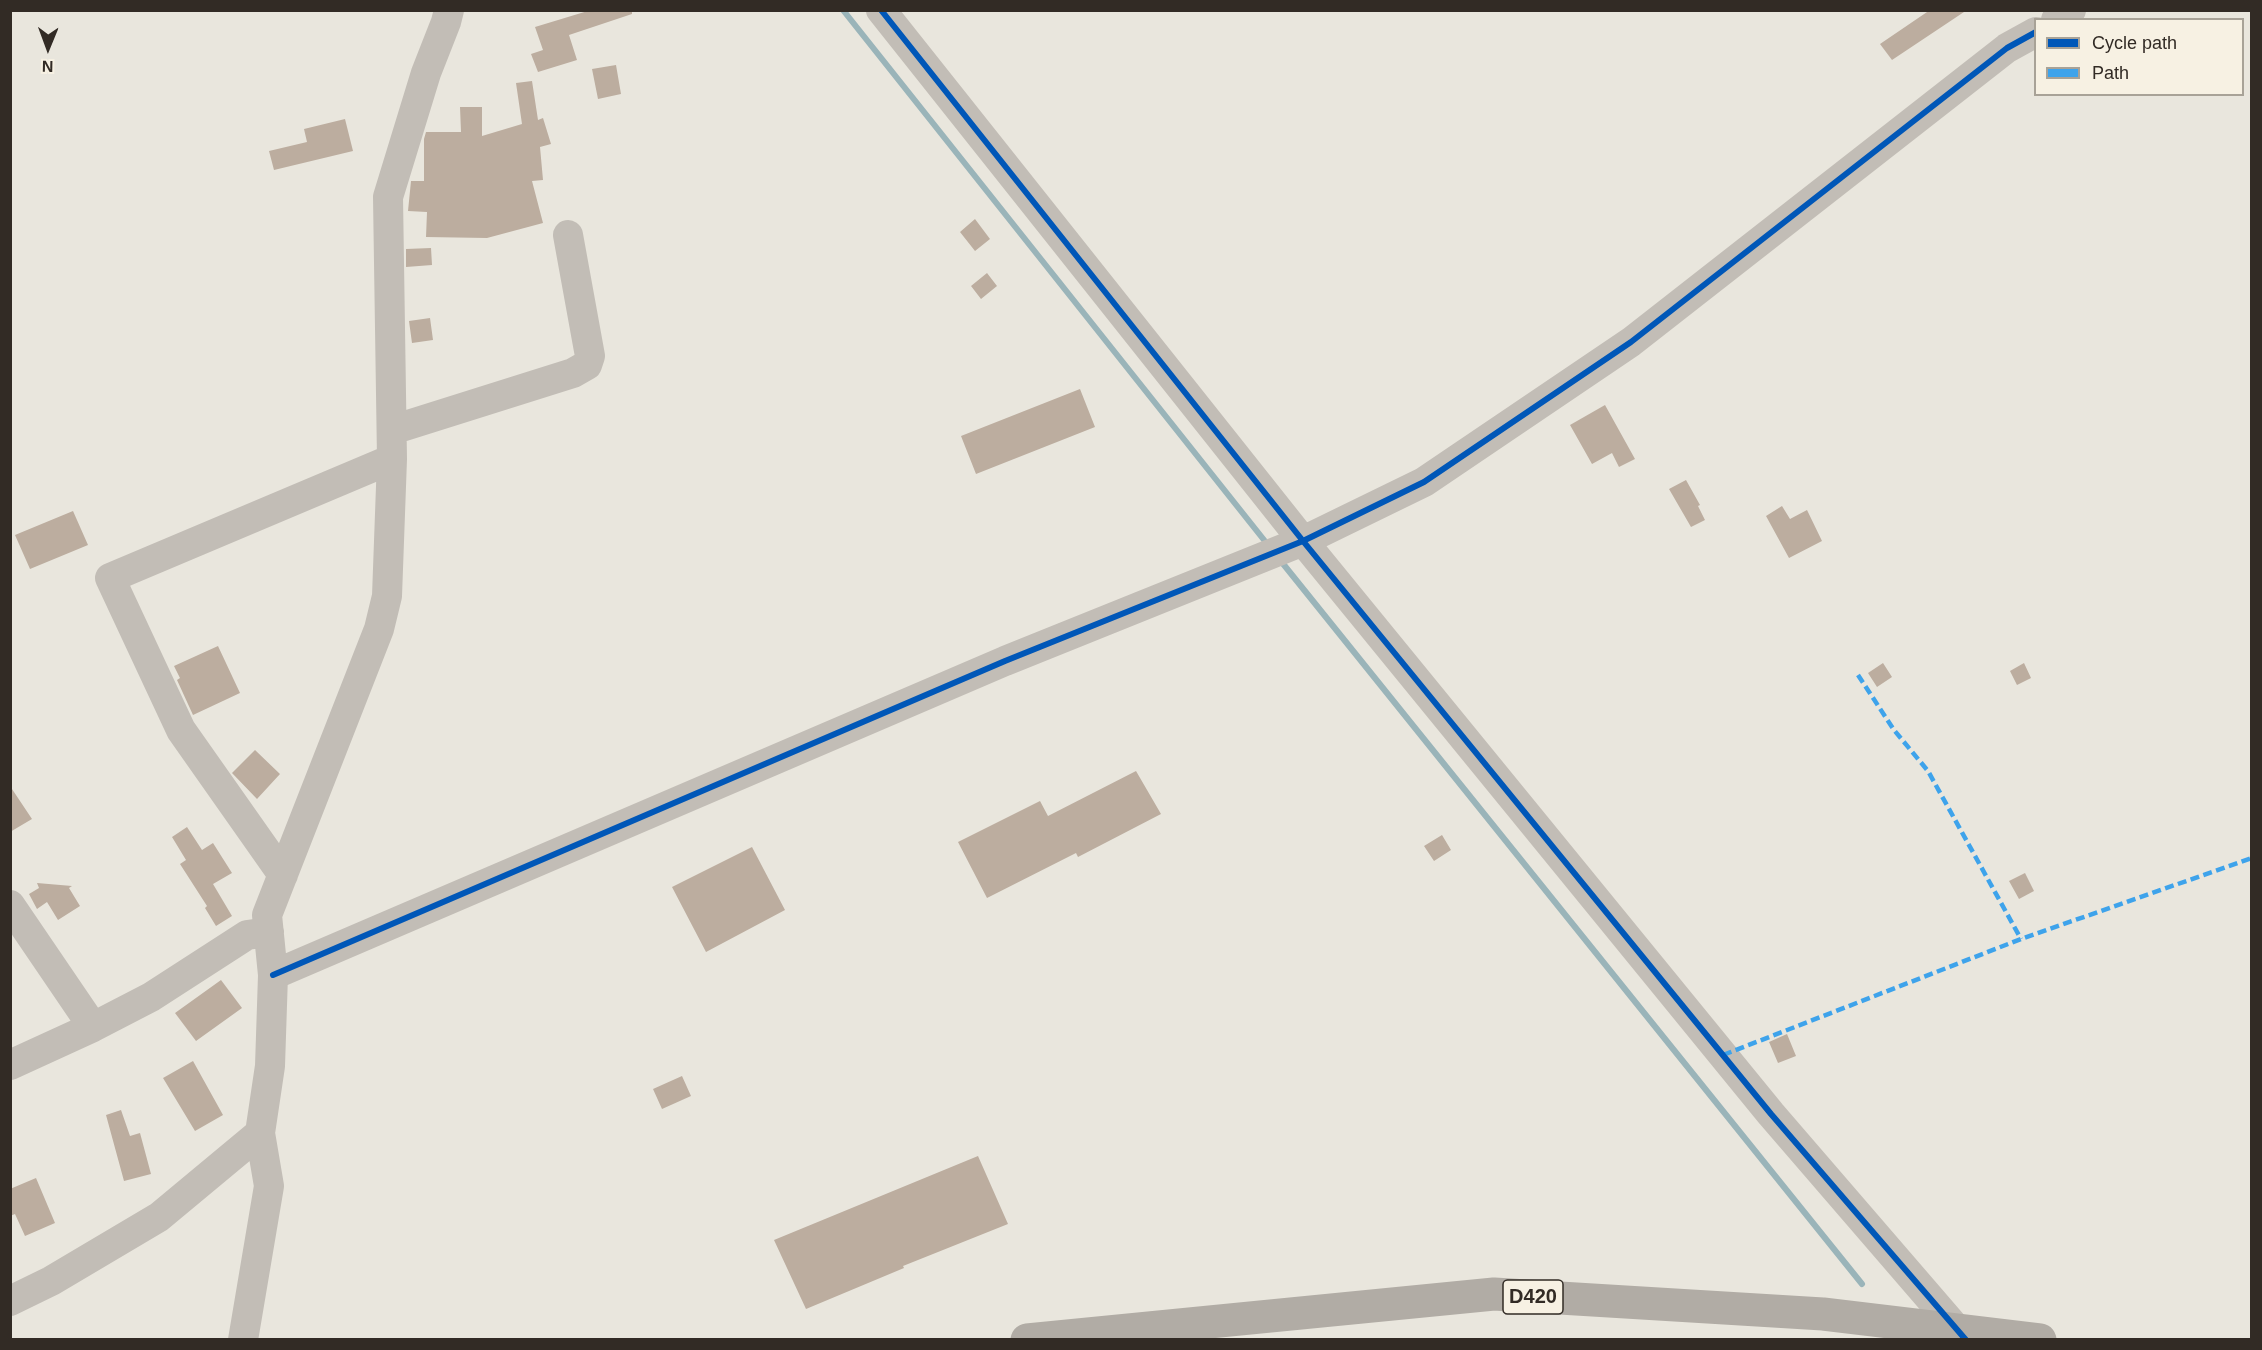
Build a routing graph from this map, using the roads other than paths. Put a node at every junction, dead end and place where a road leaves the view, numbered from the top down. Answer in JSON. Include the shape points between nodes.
{"nodes":[{"id":1,"x":449,"y":10,"type":"edge"},
{"id":2,"x":881,"y":10,"type":"edge"},
{"id":3,"x":2034,"y":33,"type":"edge"},
{"id":4,"x":568,"y":235,"type":"dead end"},
{"id":5,"x":392,"y":444,"type":"junction"},
{"id":6,"x":1303,"y":541,"type":"junction"},
{"id":7,"x":283,"y":874,"type":"junction"},
{"id":8,"x":10,"y":905,"type":"edge"},
{"id":9,"x":269,"y":932,"type":"junction"},
{"id":10,"x":273,"y":975,"type":"junction"},
{"id":11,"x":93,"y":1027,"type":"junction"},
{"id":12,"x":10,"y":1065,"type":"edge"},
{"id":13,"x":260,"y":1133,"type":"junction"},
{"id":14,"x":10,"y":1301,"type":"edge"},
{"id":15,"x":1962,"y":1335,"type":"edge"},
{"id":16,"x":243,"y":1340,"type":"edge"},
{"id":17,"x":1027,"y":1340,"type":"edge"},
{"id":18,"x":2040,"y":1340,"type":"edge"}],
"edges":[{"from":1,"to":5,"type":"street","via":[[388,197]]},
{"from":2,"to":6,"type":"street"},
{"from":3,"to":6,"type":"street","via":[[2007,48],[1631,342],[1424,482]]},
{"from":4,"to":5,"type":"street","via":[[590,356],[587,365]]},
{"from":5,"to":7,"type":"street","via":[[387,596],[379,629]]},
{"from":5,"to":7,"type":"street","via":[[110,578],[181,730]]},
{"from":6,"to":10,"type":"street","via":[[1005,662]]},
{"from":6,"to":15,"type":"street","via":[[1771,1114]]},
{"from":7,"to":9,"type":"street","via":[[267,915]]},
{"from":8,"to":11,"type":"street"},
{"from":9,"to":10,"type":"street"},
{"from":9,"to":11,"type":"street","via":[[247,935],[151,997]]},
{"from":10,"to":13,"type":"street","via":[[270,1066]]},
{"from":11,"to":12,"type":"street"},
{"from":13,"to":14,"type":"street","via":[[159,1217]]},
{"from":13,"to":16,"type":"street","via":[[269,1186]]},
{"from":15,"to":17,"type":"main road","number":"D420","via":[[1823,1314],[1494,1294]]},
{"from":15,"to":18,"type":"main road","number":"D420"}]}
